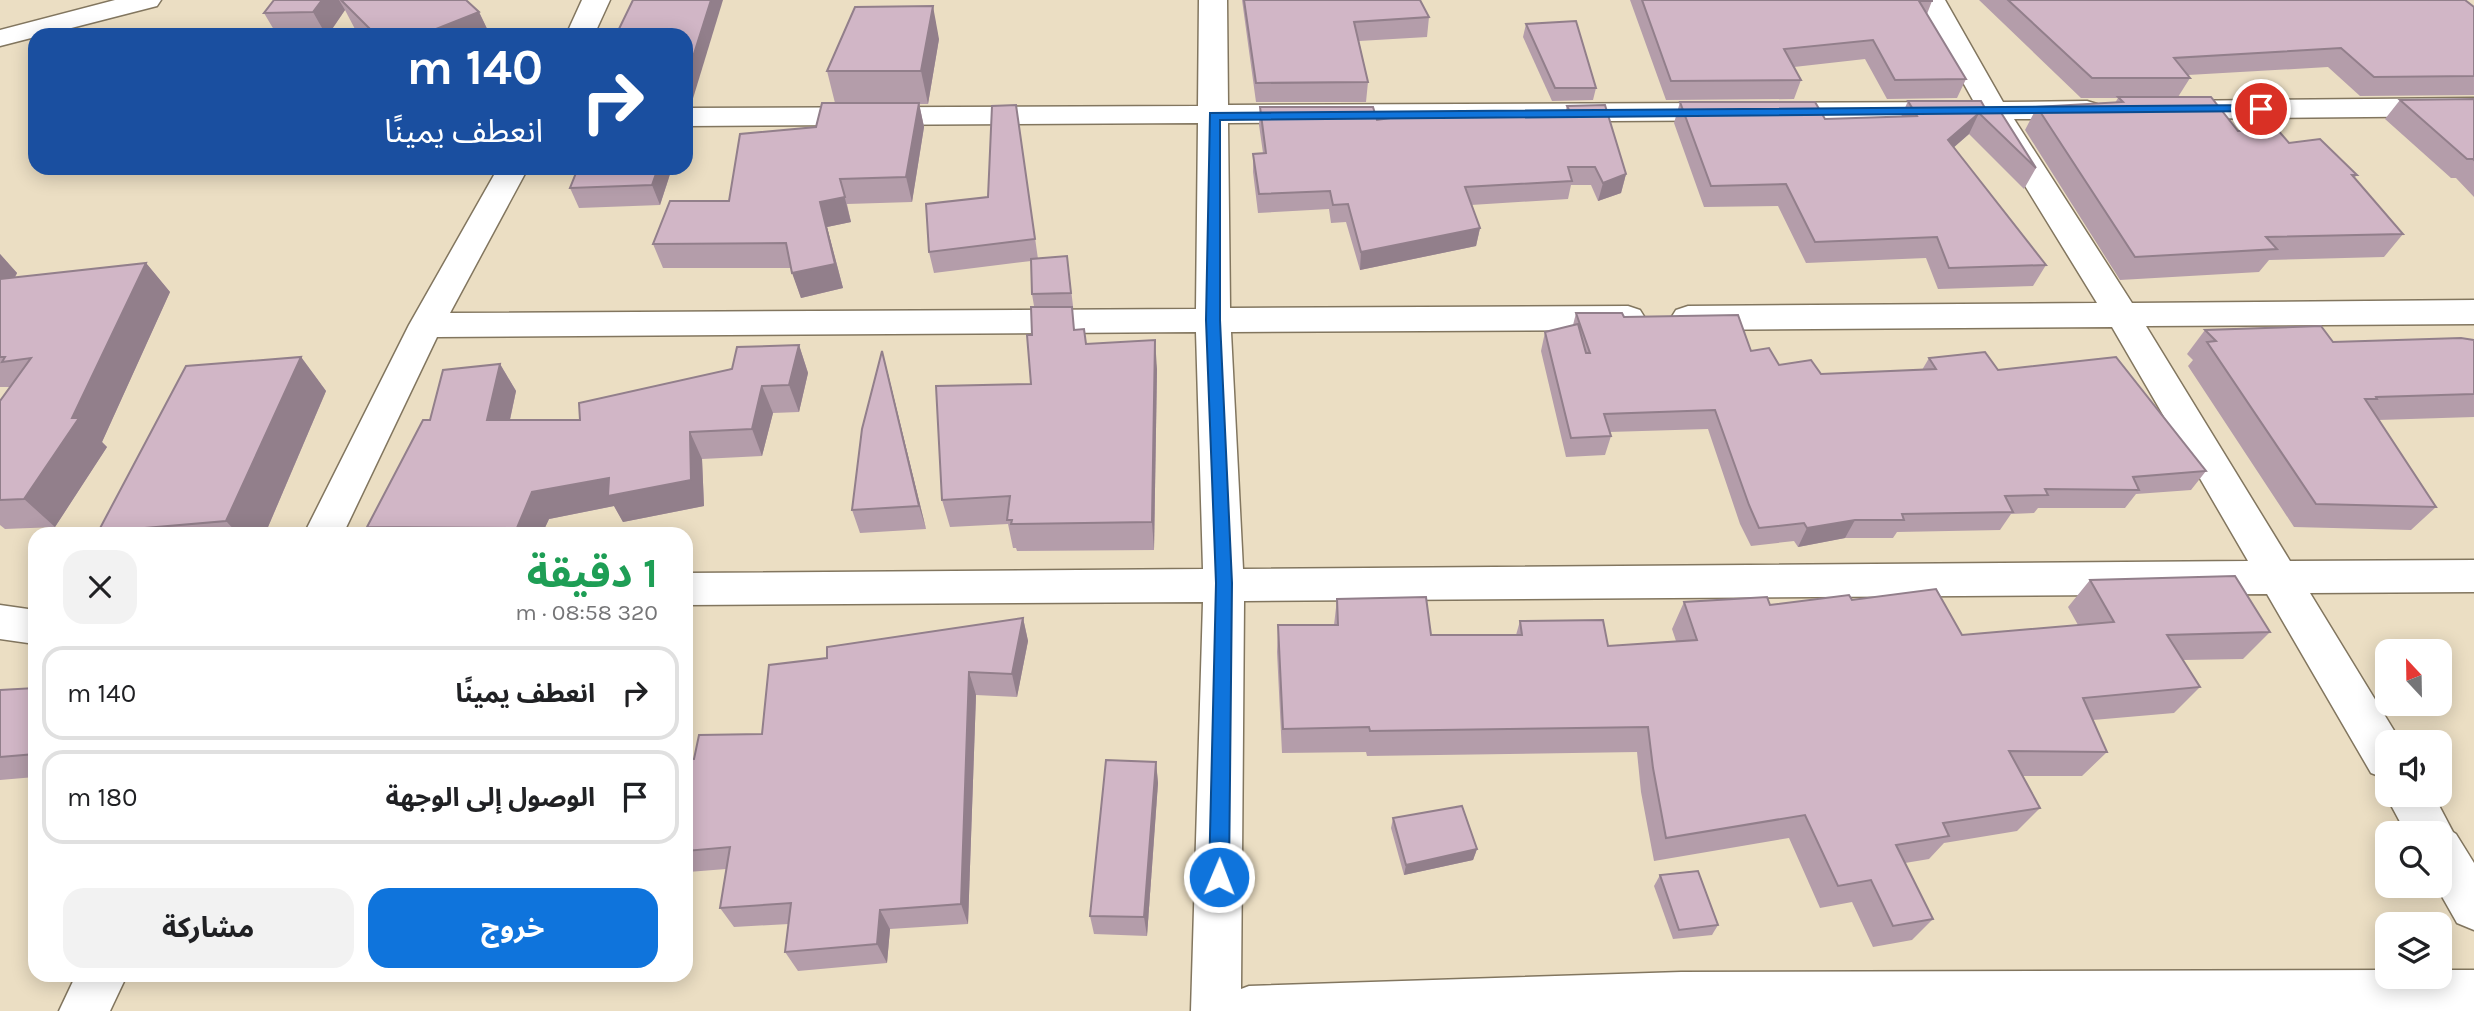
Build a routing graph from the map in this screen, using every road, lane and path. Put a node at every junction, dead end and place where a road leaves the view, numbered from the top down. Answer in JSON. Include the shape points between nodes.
{"nodes":[{"id":1,"x":147,"y":0,"type":"edge"},
{"id":2,"x":596,"y":0,"type":"edge"},
{"id":3,"x":1213,"y":0,"type":"edge"},
{"id":4,"x":1931,"y":0,"type":"edge"},
{"id":5,"x":39,"y":28,"type":"edge"},
{"id":6,"x":583,"y":28,"type":"edge"},
{"id":7,"x":28,"y":31,"type":"edge"},
{"id":8,"x":0,"y":38,"type":"edge"},
{"id":9,"x":2474,"y":107,"type":"edge"},
{"id":10,"x":1994,"y":111,"type":"junction"},
{"id":11,"x":1214,"y":116,"type":"junction"},
{"id":12,"x":693,"y":117,"type":"edge"},
{"id":13,"x":509,"y":175,"type":"edge"},
{"id":14,"x":2474,"y":312,"type":"edge"},
{"id":15,"x":2122,"y":315,"type":"junction"},
{"id":16,"x":1213,"y":320,"type":"junction"},
{"id":17,"x":426,"y":325,"type":"junction"},
{"id":18,"x":326,"y":527,"type":"edge"},
{"id":19,"x":2474,"y":576,"type":"edge"},
{"id":20,"x":2280,"y":577,"type":"junction"},
{"id":21,"x":1224,"y":583,"type":"junction"},
{"id":22,"x":693,"y":589,"type":"edge"},
{"id":23,"x":0,"y":622,"type":"edge"},
{"id":24,"x":28,"y":626,"type":"edge"},
{"id":25,"x":2375,"y":739,"type":"edge"},
{"id":26,"x":2452,"y":869,"type":"edge"},
{"id":27,"x":2474,"y":907,"type":"edge"},
{"id":28,"x":98,"y":982,"type":"edge"},
{"id":29,"x":2474,"y":995,"type":"edge"},
{"id":30,"x":1682,"y":1004,"type":"edge"},
{"id":31,"x":84,"y":1011,"type":"edge"},
{"id":32,"x":1216,"y":1011,"type":"edge"},
{"id":33,"x":1249,"y":1011,"type":"edge"}],
"edges":[{"from":1,"to":5,"type":"street"},
{"from":2,"to":6,"type":"street"},
{"from":3,"to":11,"type":"street"},
{"from":4,"to":10,"type":"street"},
{"from":7,"to":8,"type":"street"},
{"from":9,"to":10,"type":"street"},
{"from":10,"to":11,"type":"street"},
{"from":10,"to":15,"type":"street"},
{"from":11,"to":12,"type":"street"},
{"from":11,"to":16,"type":"street"},
{"from":13,"to":17,"type":"street"},
{"from":14,"to":15,"type":"street"},
{"from":15,"to":16,"type":"street"},
{"from":15,"to":20,"type":"street"},
{"from":16,"to":17,"type":"street"},
{"from":16,"to":21,"type":"street"},
{"from":17,"to":18,"type":"street"},
{"from":19,"to":20,"type":"street"},
{"from":20,"to":21,"type":"street"},
{"from":20,"to":25,"type":"street"},
{"from":21,"to":22,"type":"street"},
{"from":21,"to":32,"type":"street"},
{"from":23,"to":24,"type":"street"},
{"from":26,"to":27,"type":"street"},
{"from":28,"to":31,"type":"street"},
{"from":29,"to":30,"type":"street"},
{"from":30,"to":33,"type":"street"}]}
